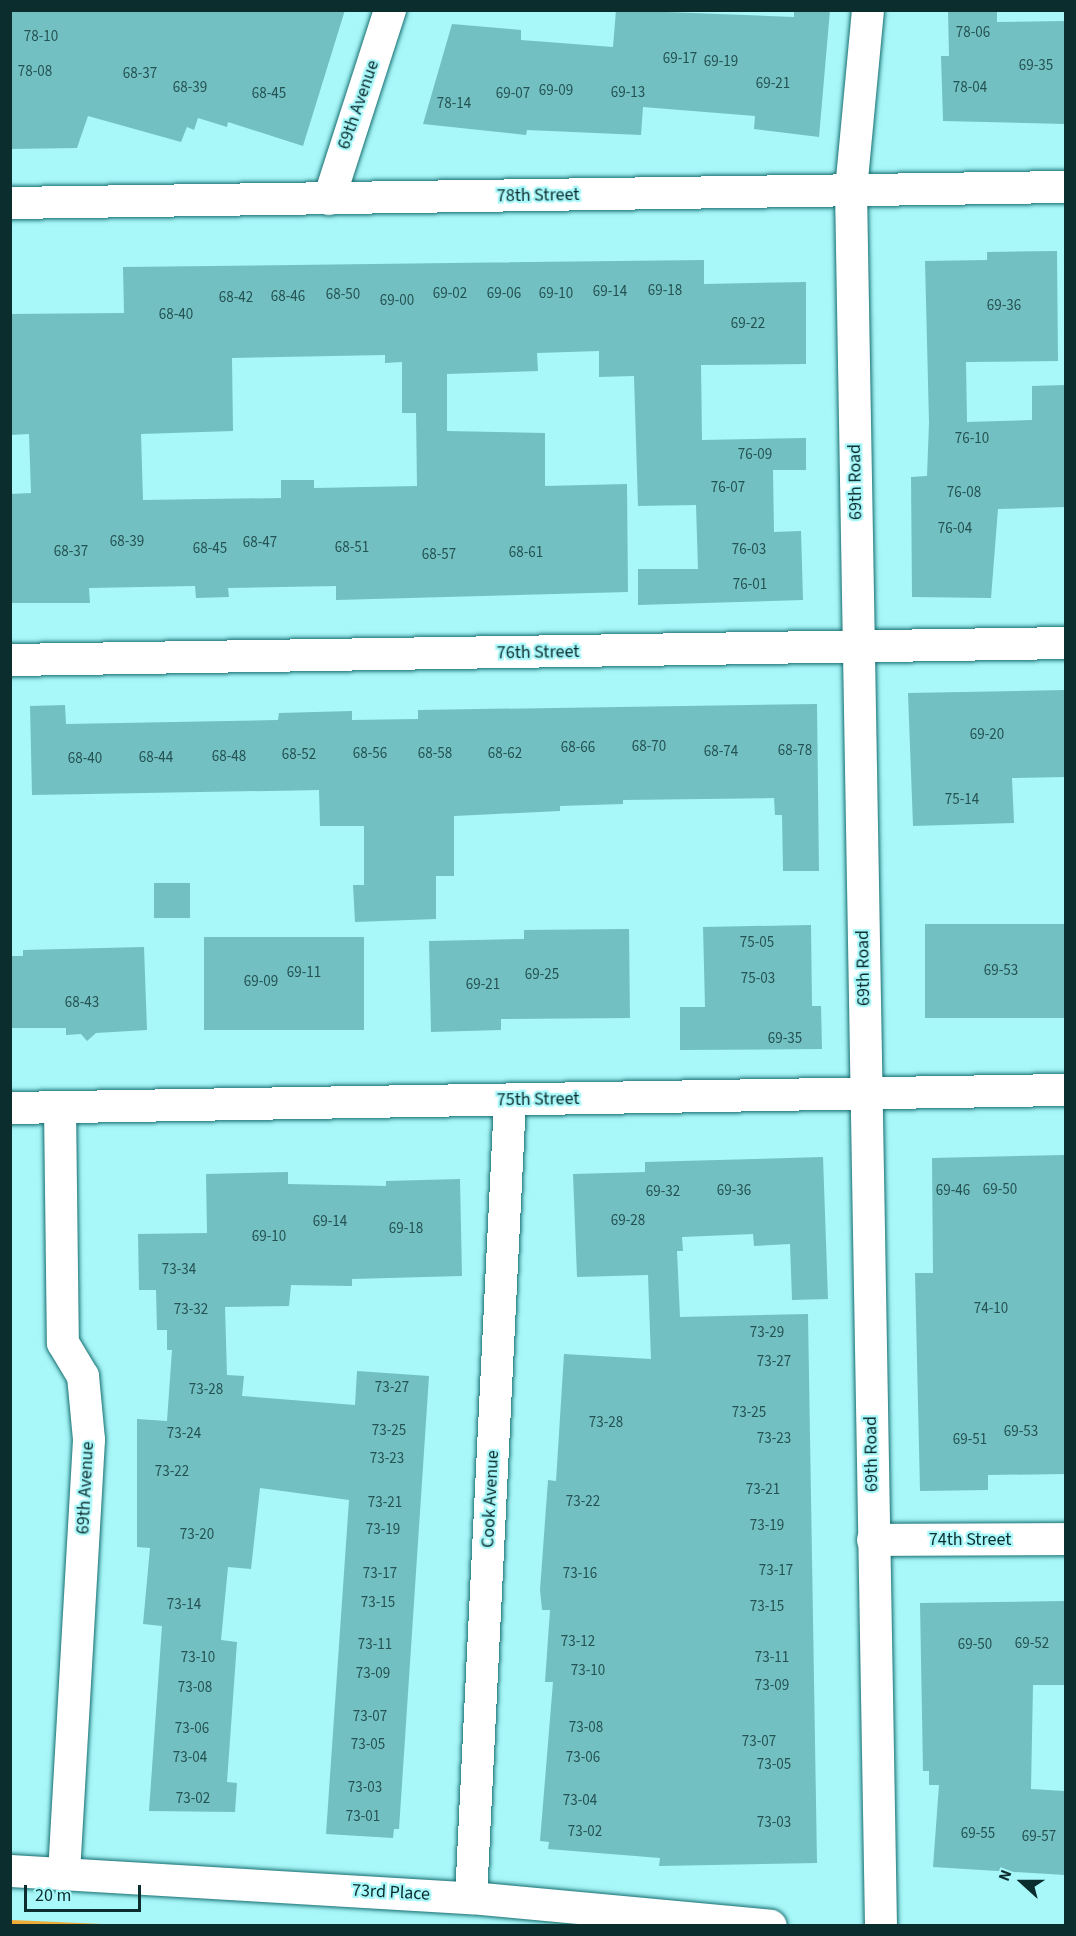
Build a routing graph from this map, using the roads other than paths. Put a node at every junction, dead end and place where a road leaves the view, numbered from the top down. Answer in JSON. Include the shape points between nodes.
{"nodes":[{"id":1,"x":390,"y":10,"type":"edge"},
{"id":2,"x":868,"y":10,"type":"edge"},
{"id":3,"x":1065,"y":187,"type":"edge"},
{"id":4,"x":851,"y":190,"type":"junction"},
{"id":5,"x":329,"y":199,"type":"junction"},
{"id":6,"x":10,"y":203,"type":"edge"},
{"id":7,"x":1065,"y":643,"type":"edge"},
{"id":8,"x":858,"y":648,"type":"junction"},
{"id":9,"x":10,"y":660,"type":"edge"},
{"id":10,"x":1065,"y":1090,"type":"edge"},
{"id":11,"x":866,"y":1093,"type":"junction"},
{"id":12,"x":510,"y":1101,"type":"junction"},
{"id":13,"x":60,"y":1107,"type":"junction"},
{"id":14,"x":10,"y":1108,"type":"edge"},
{"id":15,"x":1065,"y":1539,"type":"edge"},
{"id":16,"x":873,"y":1540,"type":"junction"},
{"id":17,"x":10,"y":1871,"type":"edge"},
{"id":18,"x":63,"y":1874,"type":"junction"},
{"id":19,"x":471,"y":1898,"type":"junction"},
{"id":20,"x":771,"y":1926,"type":"edge"},
{"id":21,"x":881,"y":1926,"type":"edge"}],
"edges":[{"from":1,"to":5,"type":"street","name":"69th Avenue"},
{"from":2,"to":4,"type":"street","name":"69th Road"},
{"from":3,"to":4,"type":"street","name":"78th Street"},
{"from":4,"to":5,"type":"street","name":"78th Street"},
{"from":4,"to":8,"type":"street","name":"69th Road"},
{"from":5,"to":6,"type":"street","name":"78th Street"},
{"from":7,"to":8,"type":"street","name":"76th Street"},
{"from":8,"to":9,"type":"street","name":"76th Street"},
{"from":8,"to":11,"type":"street","name":"69th Road"},
{"from":10,"to":11,"type":"street","name":"75th Street"},
{"from":11,"to":12,"type":"street","name":"75th Street"},
{"from":11,"to":16,"type":"street","name":"69th Road"},
{"from":12,"to":13,"type":"street","name":"75th Street"},
{"from":12,"to":19,"type":"street","name":"Cook Avenue"},
{"from":13,"to":14,"type":"street","name":"75th Street"},
{"from":13,"to":18,"type":"street","name":"69th Avenue","via":[[63,1343],[83,1376],[89,1440]]},
{"from":15,"to":16,"type":"street","name":"74th Street"},
{"from":16,"to":21,"type":"street","name":"69th Road"},
{"from":17,"to":18,"type":"street","name":"73rd Place"},
{"from":18,"to":19,"type":"street","name":"73rd Place"},
{"from":19,"to":20,"type":"street","name":"73rd Place"}]}
